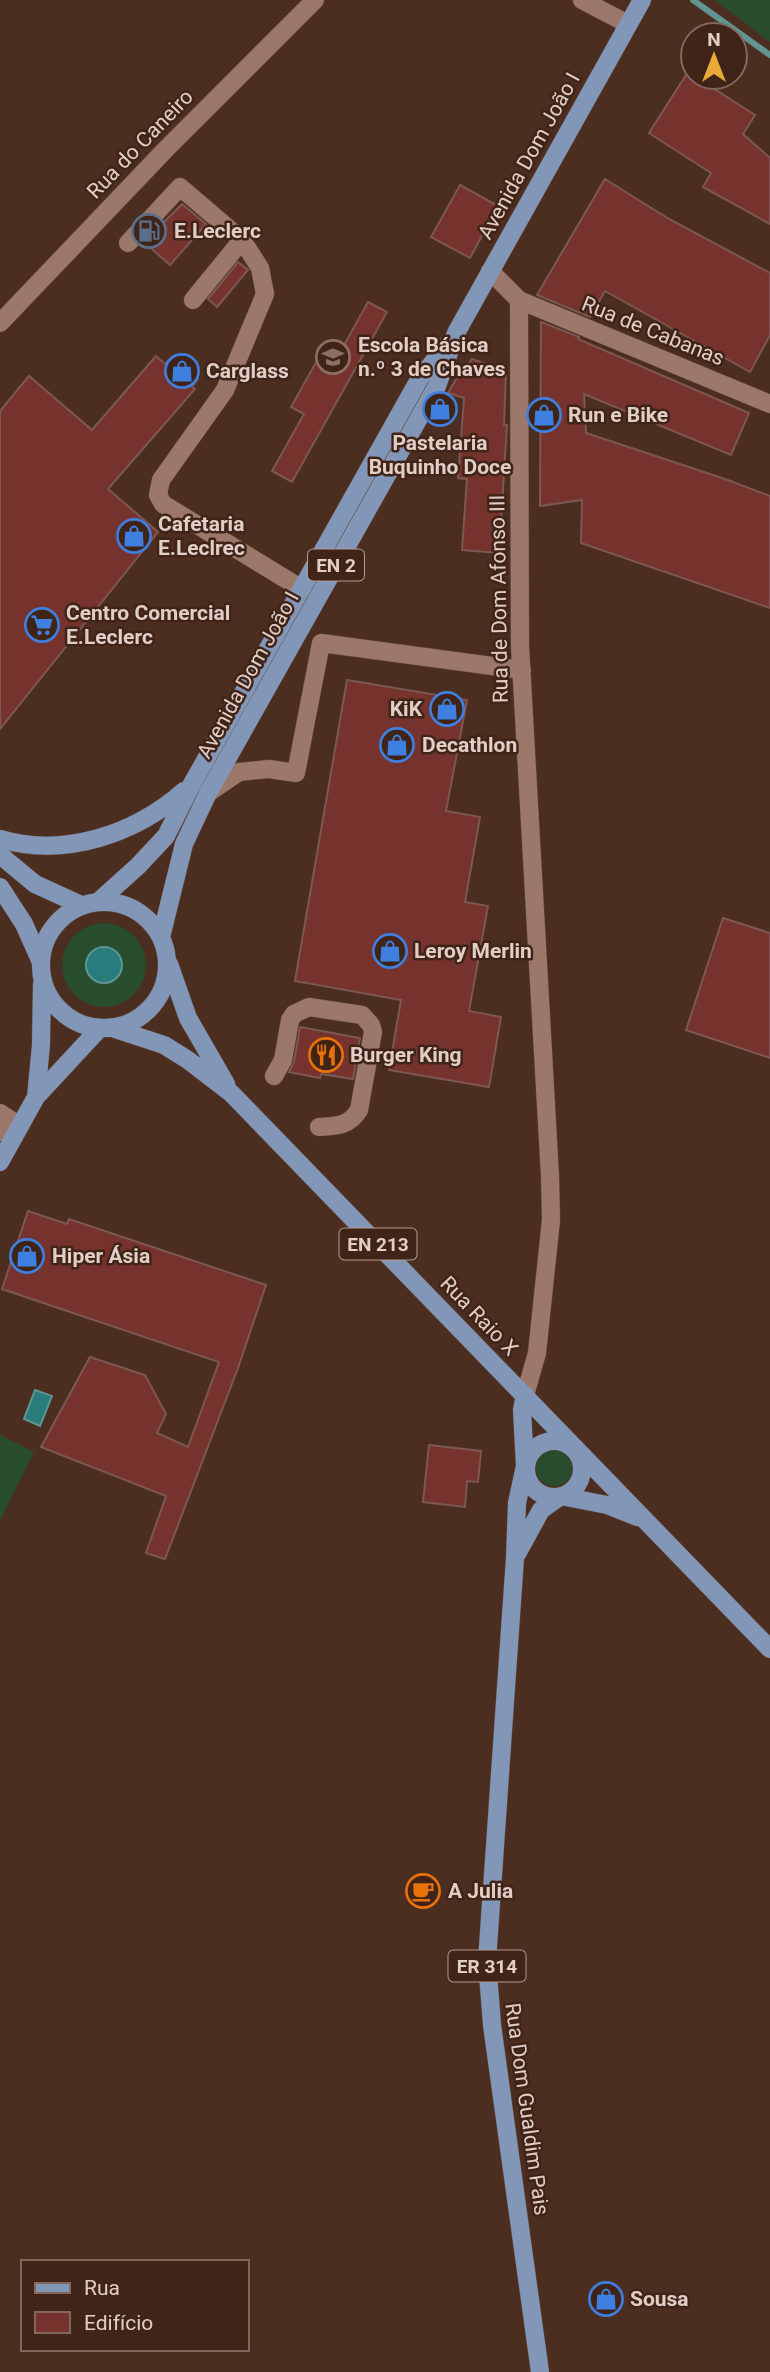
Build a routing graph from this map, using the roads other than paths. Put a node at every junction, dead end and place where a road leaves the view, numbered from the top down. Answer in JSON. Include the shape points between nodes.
{"nodes":[{"id":1,"x":315,"y":0,"type":"edge"},
{"id":2,"x":582,"y":0,"type":"edge"},
{"id":3,"x":642,"y":0,"type":"edge"},
{"id":4,"x":628,"y":24,"type":"junction"},
{"id":5,"x":242,"y":240,"type":"junction"},
{"id":6,"x":128,"y":243,"type":"dead end"},
{"id":7,"x":490,"y":271,"type":"junction"},
{"id":8,"x":193,"y":300,"type":"dead end"},
{"id":9,"x":519,"y":300,"type":"junction"},
{"id":10,"x":0,"y":323,"type":"edge"},
{"id":11,"x":456,"y":333,"type":"junction"},
{"id":12,"x":770,"y":404,"type":"edge"},
{"id":13,"x":302,"y":589,"type":"junction"},
{"id":14,"x":522,"y":670,"type":"junction"},
{"id":15,"x":192,"y":784,"type":"junction"},
{"id":16,"x":208,"y":793,"type":"junction"},
{"id":17,"x":0,"y":839,"type":"edge"},
{"id":18,"x":0,"y":855,"type":"edge"},
{"id":19,"x":0,"y":887,"type":"edge"},
{"id":20,"x":90,"y":903,"type":"junction"},
{"id":21,"x":161,"y":937,"type":"junction"},
{"id":22,"x":40,"y":960,"type":"junction"},
{"id":23,"x":167,"y":960,"type":"junction"},
{"id":24,"x":42,"y":980,"type":"junction"},
{"id":25,"x":106,"y":1028,"type":"junction"},
{"id":26,"x":274,"y":1076,"type":"dead end"},
{"id":27,"x":231,"y":1093,"type":"junction"},
{"id":28,"x":36,"y":1097,"type":"junction"},
{"id":29,"x":0,"y":1112,"type":"edge"},
{"id":30,"x":320,"y":1127,"type":"dead end"},
{"id":31,"x":11,"y":1131,"type":"edge"},
{"id":32,"x":0,"y":1162,"type":"edge"},
{"id":33,"x":525,"y":1395,"type":"junction"},
{"id":34,"x":576,"y":1451,"type":"junction"},
{"id":35,"x":526,"y":1466,"type":"junction"},
{"id":36,"x":561,"y":1496,"type":"junction"},
{"id":37,"x":646,"y":1521,"type":"junction"},
{"id":38,"x":515,"y":1558,"type":"junction"},
{"id":39,"x":770,"y":1649,"type":"edge"},
{"id":40,"x":540,"y":2372,"type":"edge"}],
"edges":[{"from":1,"to":10,"type":"street","name":"Rua do Caneiro"},
{"from":2,"to":4,"type":"street"},
{"from":3,"to":4,"type":"main road","name":"Avenida Dom João I","number":"EN 2"},
{"from":4,"to":7,"type":"main road","name":"Avenida Dom João I","number":"EN 2"},
{"from":5,"to":6,"type":"street","via":[[180,187]]},
{"from":5,"to":8,"type":"street"},
{"from":5,"to":13,"type":"street","via":[[260,268],[265,294],[225,390],[161,480],[158,495],[163,504]]},
{"from":7,"to":9,"type":"street"},
{"from":7,"to":11,"type":"main road","name":"Avenida Dom João I","number":"EN 2"},
{"from":9,"to":12,"type":"street","name":"Rua de Cabanas"},
{"from":9,"to":14,"type":"street","name":"Rua de Dom Afonso III"},
{"from":11,"to":13,"type":"main road","name":"Avenida Dom João I","number":"EN 2","via":[[420,378]]},
{"from":11,"to":16,"type":"main road","name":"Avenida Dom João I","number":"EN 2","via":[[437,386]]},
{"from":13,"to":15,"type":"main road","name":"Avenida Dom João I","number":"EN 2"},
{"from":14,"to":16,"type":"street","via":[[321,643],[296,774],[269,769],[239,772]]},
{"from":14,"to":33,"type":"street","name":"Rua de Dom Afonso III","via":[[551,1220],[537,1353]]},
{"from":15,"to":17,"type":"main road","via":[[131,827],[103,837],[44,845]]},
{"from":15,"to":20,"type":"main road","name":"Avenida Dom João I","number":"EN 2","via":[[166,836],[138,866]]},
{"from":16,"to":21,"type":"main road","name":"Avenida Dom João I","number":"EN 2","via":[[184,844]]},
{"from":18,"to":20,"type":"main road","via":[[35,884]]},
{"from":19,"to":22,"type":"main road","via":[[24,923]]},
{"from":20,"to":21,"type":"main road","number":"EN 2","via":[[117,903],[135,909]]},
{"from":20,"to":22,"type":"main road","number":"EN 2","via":[[65,914],[53,927]]},
{"from":21,"to":23,"type":"main road","number":"EN 2"},
{"from":22,"to":24,"type":"main road","number":"EN 2"},
{"from":23,"to":25,"type":"main road","number":"EN 2","via":[[166,979],[146,1012]]},
{"from":23,"to":27,"type":"main road","name":"Rua Raio X","number":"EN 213","via":[[188,1018]]},
{"from":24,"to":25,"type":"main road","number":"EN 2","via":[[63,1014],[80,1024]]},
{"from":24,"to":28,"type":"main road","number":"EN 2"},
{"from":25,"to":27,"type":"main road","name":"Rua Raio X","number":"EN 213","via":[[164,1045]]},
{"from":25,"to":28,"type":"main road","number":"EN 2"},
{"from":26,"to":30,"type":"street","via":[[283,1060],[290,1020],[301,1010],[331,1010],[367,1019],[373,1032],[359,1110],[344,1125]]},
{"from":27,"to":33,"type":"main road","name":"Rua Raio X","number":"EN 213"},
{"from":28,"to":31,"type":"main road","number":"EN 2"},
{"from":29,"to":31,"type":"street"},
{"from":31,"to":32,"type":"main road","number":"EN 2"},
{"from":33,"to":34,"type":"main road","name":"Rua Raio X","number":"EN 213"},
{"from":33,"to":35,"type":"main road","number":"EN 213"},
{"from":34,"to":35,"type":"main road","via":[[568,1444],[546,1442],[529,1455]]},
{"from":34,"to":36,"type":"main road","via":[[582,1473],[571,1492]]},
{"from":34,"to":37,"type":"main road","number":"EN 213"},
{"from":35,"to":36,"type":"main road","number":"EN 213","via":[[535,1490]]},
{"from":35,"to":38,"type":"main road","name":"Rua Dom Gualdim Pais","number":"ER 314","via":[[516,1513]]},
{"from":36,"to":37,"type":"main road","number":"EN 213","via":[[607,1505]]},
{"from":36,"to":38,"type":"main road","name":"Rua Dom Gualdim Pais","number":"ER 314","via":[[541,1510]]},
{"from":37,"to":39,"type":"main road","number":"EN 213"},
{"from":38,"to":40,"type":"main road","name":"Rua Dom Gualdim Pais","number":"ER 314","via":[[487,1961]]}]}
